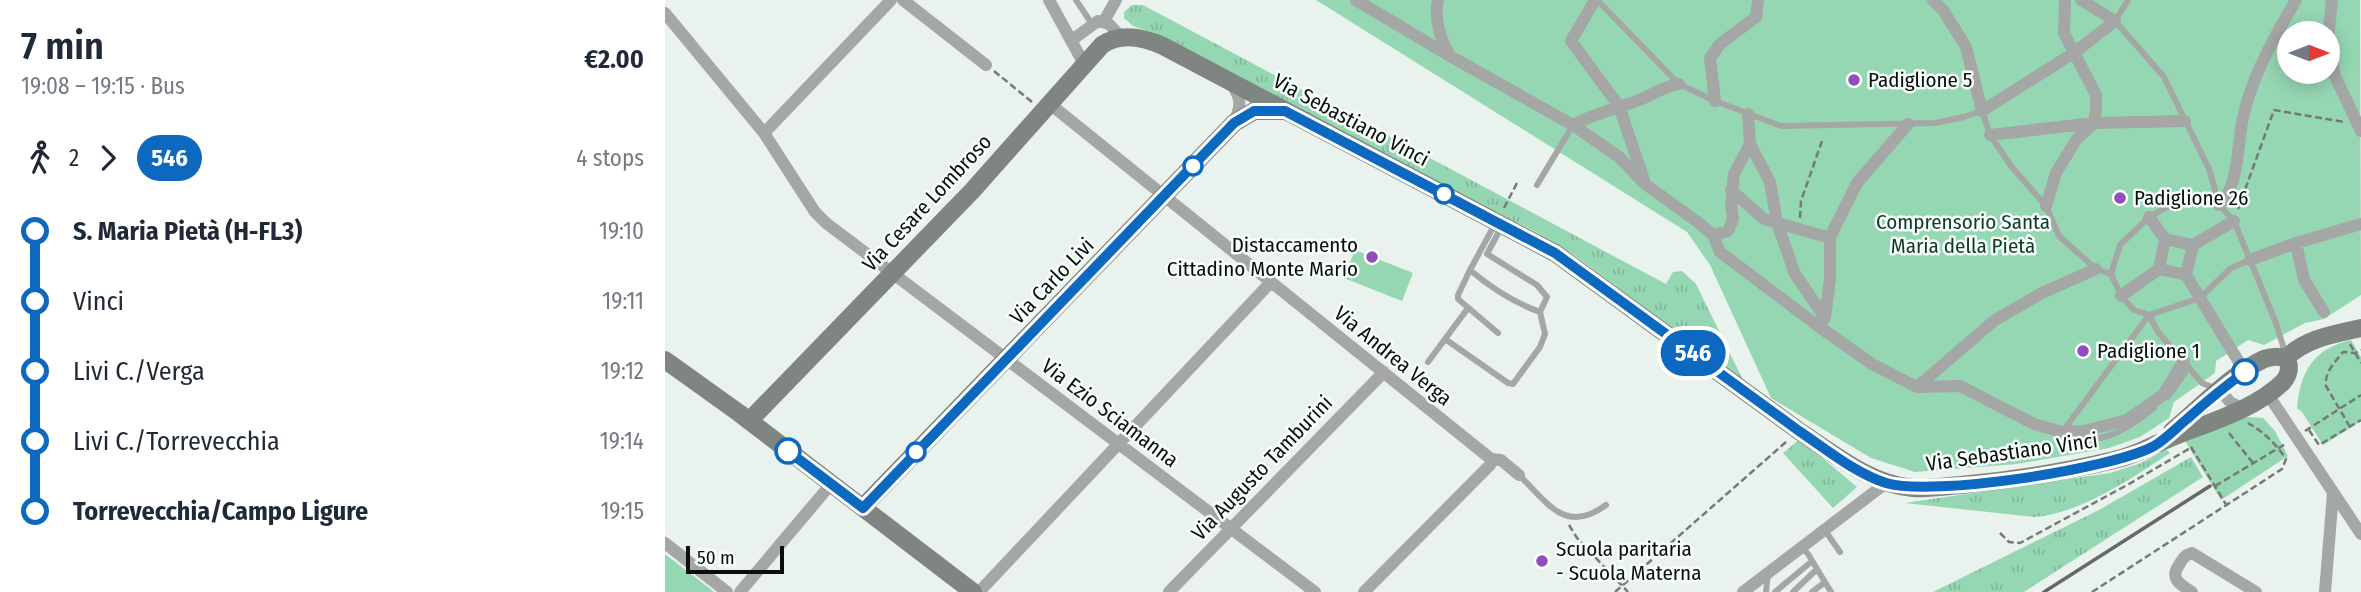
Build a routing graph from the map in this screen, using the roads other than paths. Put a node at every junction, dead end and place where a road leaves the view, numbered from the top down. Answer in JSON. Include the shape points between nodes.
{"nodes":[{"id":1,"x":891,"y":0,"type":"edge"},
{"id":2,"x":903,"y":0,"type":"edge"},
{"id":3,"x":1049,"y":0,"type":"edge"},
{"id":4,"x":1076,"y":0,"type":"edge"},
{"id":5,"x":1115,"y":0,"type":"edge"},
{"id":6,"x":1356,"y":0,"type":"edge"},
{"id":7,"x":1438,"y":0,"type":"edge"},
{"id":8,"x":1596,"y":0,"type":"edge"},
{"id":9,"x":1758,"y":0,"type":"edge"},
{"id":10,"x":1933,"y":0,"type":"edge"},
{"id":11,"x":2065,"y":0,"type":"edge"},
{"id":12,"x":2081,"y":0,"type":"edge"},
{"id":13,"x":2128,"y":0,"type":"edge"},
{"id":14,"x":2296,"y":0,"type":"edge"},
{"id":15,"x":2332,"y":0,"type":"edge"},
{"id":16,"x":665,"y":13,"type":"edge"},
{"id":17,"x":2115,"y":21,"type":"junction"},
{"id":18,"x":1098,"y":23,"type":"junction"},
{"id":19,"x":1121,"y":37,"type":"junction"},
{"id":20,"x":1072,"y":40,"type":"junction"},
{"id":21,"x":2075,"y":52,"type":"junction"},
{"id":22,"x":1450,"y":56,"type":"junction"},
{"id":23,"x":1084,"y":64,"type":"junction"},
{"id":24,"x":986,"y":65,"type":"road end"},
{"id":25,"x":1228,"y":80,"type":"junction"},
{"id":26,"x":1679,"y":84,"type":"junction"},
{"id":27,"x":1715,"y":101,"type":"junction"},
{"id":28,"x":1619,"y":106,"type":"junction"},
{"id":29,"x":1046,"y":108,"type":"junction"},
{"id":30,"x":1285,"y":111,"type":"junction"},
{"id":31,"x":1982,"y":111,"type":"junction"},
{"id":32,"x":1748,"y":114,"type":"junction"},
{"id":33,"x":2185,"y":121,"type":"junction"},
{"id":34,"x":1234,"y":123,"type":"junction"},
{"id":35,"x":2094,"y":123,"type":"junction"},
{"id":36,"x":1908,"y":124,"type":"junction"},
{"id":37,"x":1573,"y":125,"type":"junction"},
{"id":38,"x":2359,"y":127,"type":"edge"},
{"id":39,"x":764,"y":134,"type":"junction"},
{"id":40,"x":1990,"y":135,"type":"junction"},
{"id":41,"x":1750,"y":144,"type":"junction"},
{"id":42,"x":1645,"y":184,"type":"junction"},
{"id":43,"x":1537,"y":185,"type":"dead end"},
{"id":44,"x":1731,"y":190,"type":"junction"},
{"id":45,"x":1164,"y":197,"type":"junction"},
{"id":46,"x":2219,"y":205,"type":"junction"},
{"id":47,"x":2046,"y":206,"type":"junction"},
{"id":48,"x":2149,"y":217,"type":"junction"},
{"id":49,"x":2234,"y":220,"type":"junction"},
{"id":50,"x":1777,"y":223,"type":"junction"},
{"id":51,"x":1499,"y":224,"type":"junction"},
{"id":52,"x":2361,"y":224,"type":"edge"},
{"id":53,"x":1713,"y":235,"type":"junction"},
{"id":54,"x":1830,"y":238,"type":"junction"},
{"id":55,"x":2165,"y":239,"type":"junction"},
{"id":56,"x":2296,"y":243,"type":"junction"},
{"id":57,"x":2193,"y":245,"type":"junction"},
{"id":58,"x":2250,"y":260,"type":"junction"},
{"id":59,"x":2097,"y":269,"type":"junction"},
{"id":60,"x":2159,"y":269,"type":"junction"},
{"id":61,"x":1470,"y":270,"type":"junction"},
{"id":62,"x":893,"y":274,"type":"junction"},
{"id":63,"x":2111,"y":274,"type":"junction"},
{"id":64,"x":2186,"y":275,"type":"junction"},
{"id":65,"x":1270,"y":283,"type":"junction"},
{"id":66,"x":2121,"y":296,"type":"junction"},
{"id":67,"x":2200,"y":298,"type":"junction"},
{"id":68,"x":1468,"y":308,"type":"junction"},
{"id":69,"x":1541,"y":313,"type":"junction"},
{"id":70,"x":2324,"y":313,"type":"dead end"},
{"id":71,"x":2149,"y":315,"type":"junction"},
{"id":72,"x":1822,"y":322,"type":"junction"},
{"id":73,"x":2352,"y":330,"type":"edge"},
{"id":74,"x":1499,"y":332,"type":"dead end"},
{"id":75,"x":1445,"y":339,"type":"junction"},
{"id":76,"x":2286,"y":358,"type":"junction"},
{"id":77,"x":665,"y":360,"type":"edge"},
{"id":78,"x":1007,"y":360,"type":"junction"},
{"id":79,"x":1428,"y":362,"type":"dead end"},
{"id":80,"x":2187,"y":364,"type":"junction"},
{"id":81,"x":1384,"y":372,"type":"junction"},
{"id":82,"x":2245,"y":372,"type":"junction"},
{"id":83,"x":1917,"y":387,"type":"junction"},
{"id":84,"x":2220,"y":390,"type":"junction"},
{"id":85,"x":2267,"y":393,"type":"junction"},
{"id":86,"x":2241,"y":416,"type":"junction"},
{"id":87,"x":749,"y":421,"type":"junction"},
{"id":88,"x":2062,"y":432,"type":"junction"},
{"id":89,"x":2159,"y":442,"type":"junction"},
{"id":90,"x":1119,"y":444,"type":"junction"},
{"id":91,"x":1491,"y":459,"type":"junction"},
{"id":92,"x":1519,"y":475,"type":"joint"},
{"id":93,"x":1886,"y":483,"type":"junction"},
{"id":94,"x":831,"y":484,"type":"junction"},
{"id":95,"x":2333,"y":492,"type":"junction"},
{"id":96,"x":1606,"y":505,"type":"dead end"},
{"id":97,"x":863,"y":508,"type":"junction"},
{"id":98,"x":1231,"y":527,"type":"junction"},
{"id":99,"x":1824,"y":529,"type":"junction"},
{"id":100,"x":2359,"y":530,"type":"edge"},
{"id":101,"x":2331,"y":532,"type":"junction"},
{"id":102,"x":665,"y":543,"type":"edge"},
{"id":103,"x":1801,"y":547,"type":"junction"},
{"id":104,"x":1840,"y":552,"type":"dead end"},
{"id":105,"x":1811,"y":562,"type":"junction"},
{"id":106,"x":1816,"y":570,"type":"junction"},
{"id":107,"x":1768,"y":573,"type":"junction"},
{"id":108,"x":1824,"y":583,"type":"junction"},
{"id":109,"x":971,"y":591,"type":"edge"},
{"id":110,"x":727,"y":592,"type":"edge"},
{"id":111,"x":740,"y":592,"type":"edge"},
{"id":112,"x":1170,"y":592,"type":"edge"},
{"id":113,"x":1315,"y":592,"type":"edge"},
{"id":114,"x":1364,"y":592,"type":"edge"},
{"id":115,"x":1743,"y":592,"type":"edge"},
{"id":116,"x":1766,"y":592,"type":"edge"},
{"id":117,"x":1775,"y":592,"type":"edge"},
{"id":118,"x":1793,"y":592,"type":"edge"},
{"id":119,"x":1812,"y":592,"type":"edge"},
{"id":120,"x":1830,"y":592,"type":"edge"},
{"id":121,"x":2192,"y":592,"type":"edge"},
{"id":122,"x":2256,"y":592,"type":"edge"},
{"id":123,"x":2325,"y":592,"type":"edge"}],
"edges":[{"from":1,"to":39,"type":"street"},
{"from":2,"to":24,"type":"street"},
{"from":3,"to":20,"type":"street"},
{"from":4,"to":18,"type":"lane"},
{"from":5,"to":18,"type":"street"},
{"from":6,"to":22,"type":"street"},
{"from":7,"to":22,"type":"street","via":[[1442,41]]},
{"from":8,"to":26,"type":"lane"},
{"from":8,"to":28,"type":"street","via":[[1571,41]]},
{"from":9,"to":27,"type":"street","via":[[1756,18],[1720,44],[1710,58]]},
{"from":10,"to":31,"type":"street","via":[[1966,47]]},
{"from":11,"to":21,"type":"street","via":[[2064,33]]},
{"from":12,"to":17,"type":"street"},
{"from":13,"to":17,"type":"lane"},
{"from":14,"to":46,"type":"street","via":[[2264,55],[2244,113],[2227,199]]},
{"from":15,"to":38,"type":"street","via":[[2328,40],[2335,76]]},
{"from":16,"to":39,"type":"street","name":"Via Ezio Sciamanna"},
{"from":17,"to":21,"type":"street"},
{"from":17,"to":33,"type":"lane","via":[[2164,77]]},
{"from":18,"to":19,"type":"street"},
{"from":18,"to":20,"type":"street"},
{"from":19,"to":23,"type":"street","via":[[1105,43]]},
{"from":19,"to":25,"type":"street","name":"Via Sebastiano Vinci","via":[[1157,43]]},
{"from":20,"to":23,"type":"street"},
{"from":21,"to":31,"type":"street"},
{"from":21,"to":35,"type":"street","via":[[2096,95]]},
{"from":22,"to":37,"type":"street"},
{"from":23,"to":29,"type":"street","name":"Via Cesare Lombroso"},
{"from":25,"to":30,"type":"street","name":"Via Sebastiano Vinci"},
{"from":25,"to":34,"type":"street","name":"Via Sebastiano Vinci","via":[[1240,97]]},
{"from":26,"to":27,"type":"lane"},
{"from":26,"to":28,"type":"street"},
{"from":27,"to":32,"type":"lane"},
{"from":28,"to":37,"type":"street"},
{"from":28,"to":42,"type":"street"},
{"from":29,"to":45,"type":"street","name":"Via Andrea Verga"},
{"from":29,"to":62,"type":"street","name":"Via Cesare Lombroso"},
{"from":30,"to":34,"type":"street","name":"Via Carlo Livi","via":[[1254,111]]},
{"from":30,"to":51,"type":"street","name":"Via Sebastiano Vinci"},
{"from":31,"to":36,"type":"lane","via":[[1935,123]]},
{"from":31,"to":40,"type":"lane"},
{"from":32,"to":36,"type":"lane","via":[[1781,126]]},
{"from":32,"to":41,"type":"street"},
{"from":33,"to":35,"type":"street"},
{"from":33,"to":46,"type":"lane","via":[[2209,169]]},
{"from":34,"to":45,"type":"street","name":"Via Carlo Livi"},
{"from":35,"to":40,"type":"street"},
{"from":35,"to":47,"type":"street","via":[[2076,140],[2056,173]]},
{"from":36,"to":54,"type":"street","via":[[1857,183]]},
{"from":37,"to":42,"type":"street","via":[[1619,157]]},
{"from":37,"to":43,"type":"lane"},
{"from":39,"to":62,"type":"street","name":"Via Ezio Sciamanna","via":[[819,217]]},
{"from":40,"to":47,"type":"lane"},
{"from":41,"to":44,"type":"street"},
{"from":41,"to":50,"type":"street","via":[[1770,182]]},
{"from":42,"to":53,"type":"street"},
{"from":44,"to":50,"type":"street","via":[[1764,219]]},
{"from":44,"to":53,"type":"street","via":[[1733,219],[1728,231]]},
{"from":45,"to":65,"type":"street","name":"Via Andrea Verga"},
{"from":45,"to":78,"type":"street","name":"Via Carlo Livi"},
{"from":46,"to":48,"type":"lane","via":[[2205,197],[2184,198]]},
{"from":46,"to":49,"type":"lane"},
{"from":47,"to":59,"type":"lane","via":[[2059,236]]},
{"from":48,"to":55,"type":"street"},
{"from":48,"to":63,"type":"lane","via":[[2120,245]]},
{"from":49,"to":57,"type":"street"},
{"from":49,"to":58,"type":"lane"},
{"from":50,"to":54,"type":"street"},
{"from":50,"to":72,"type":"street","via":[[1795,274]]},
{"from":51,"to":61,"type":"lane"},
{"from":51,"to":69,"type":"lane","via":[[1487,254],[1537,285],[1547,298]]},
{"from":51,"to":93,"type":"street","name":"Via Sebastiano Vinci","via":[[1555,253],[1799,431]]},
{"from":52,"to":56,"type":"street"},
{"from":53,"to":72,"type":"street","via":[[1720,252]]},
{"from":54,"to":72,"type":"street","via":[[1830,279]]},
{"from":55,"to":57,"type":"street"},
{"from":55,"to":60,"type":"street"},
{"from":56,"to":58,"type":"street"},
{"from":56,"to":70,"type":"street","via":[[2304,280]]},
{"from":57,"to":64,"type":"street"},
{"from":58,"to":67,"type":"lane","via":[[2231,268]]},
{"from":58,"to":76,"type":"lane"},
{"from":59,"to":63,"type":"lane"},
{"from":59,"to":83,"type":"street","via":[[1996,320]]},
{"from":60,"to":64,"type":"street"},
{"from":60,"to":66,"type":"street"},
{"from":61,"to":68,"type":"lane","via":[[1458,295]]},
{"from":61,"to":69,"type":"lane"},
{"from":62,"to":78,"type":"street","name":"Via Ezio Sciamanna"},
{"from":62,"to":87,"type":"street","name":"Via Cesare Lombroso"},
{"from":63,"to":66,"type":"lane"},
{"from":64,"to":67,"type":"street"},
{"from":65,"to":81,"type":"street","name":"Via Andrea Verga"},
{"from":65,"to":90,"type":"street"},
{"from":66,"to":71,"type":"lane","via":[[2133,310]]},
{"from":67,"to":71,"type":"lane"},
{"from":67,"to":82,"type":"street"},
{"from":68,"to":74,"type":"lane"},
{"from":68,"to":75,"type":"lane"},
{"from":69,"to":75,"type":"lane","via":[[1545,334],[1540,347],[1513,384]]},
{"from":71,"to":80,"type":"lane"},
{"from":71,"to":88,"type":"lane"},
{"from":72,"to":83,"type":"street","via":[[1872,364]]},
{"from":73,"to":76,"type":"street","name":"Via Sebastiano Vinci","via":[[2306,344]]},
{"from":75,"to":79,"type":"lane"},
{"from":76,"to":82,"type":"street","name":"Via Sebastiano Vinci","via":[[2266,358]]},
{"from":76,"to":85,"type":"street","name":"Via Sebastiano Vinci","via":[[2288,374]]},
{"from":77,"to":87,"type":"street"},
{"from":78,"to":90,"type":"street","name":"Via Ezio Sciamanna"},
{"from":78,"to":97,"type":"street","name":"Via Carlo Livi"},
{"from":80,"to":84,"type":"lane","via":[[2202,383]]},
{"from":80,"to":88,"type":"street","via":[[2163,395],[2127,420]]},
{"from":81,"to":91,"type":"street","name":"Via Andrea Verga"},
{"from":81,"to":98,"type":"street","name":"Via Augusto Tamburini"},
{"from":82,"to":84,"type":"street","name":"Via Sebastiano Vinci"},
{"from":83,"to":88,"type":"street","via":[[1960,386],[2034,424]]},
{"from":84,"to":86,"type":"street"},
{"from":84,"to":89,"type":"street","name":"Via Sebastiano Vinci"},
{"from":85,"to":86,"type":"street","name":"Via Sebastiano Vinci"},
{"from":85,"to":95,"type":"street"},
{"from":86,"to":89,"type":"street","name":"Via Sebastiano Vinci"},
{"from":87,"to":94,"type":"street"},
{"from":89,"to":93,"type":"street","name":"Via Sebastiano Vinci","via":[[2135,455],[2029,476],[1923,488]]},
{"from":90,"to":98,"type":"street","name":"Via Ezio Sciamanna"},
{"from":90,"to":109,"type":"street"},
{"from":91,"to":92,"type":"street","name":"Via Andrea Verga","via":[[1501,460]]},
{"from":91,"to":114,"type":"street"},
{"from":92,"to":96,"type":"lane","via":[[1564,516],[1591,515]]},
{"from":93,"to":99,"type":"street"},
{"from":94,"to":97,"type":"street"},
{"from":94,"to":111,"type":"street"},
{"from":95,"to":100,"type":"street"},
{"from":95,"to":101,"type":"street"},
{"from":97,"to":109,"type":"street"},
{"from":98,"to":112,"type":"street","name":"Via Augusto Tamburini"},
{"from":98,"to":113,"type":"street","name":"Via Ezio Sciamanna"},
{"from":99,"to":103,"type":"street"},
{"from":99,"to":104,"type":"lane"},
{"from":100,"to":101,"type":"street","via":[[2341,526]]},
{"from":101,"to":123,"type":"street"},
{"from":102,"to":110,"type":"street"},
{"from":103,"to":105,"type":"lane"},
{"from":103,"to":107,"type":"street"},
{"from":105,"to":106,"type":"lane"},
{"from":105,"to":117,"type":"lane"},
{"from":106,"to":108,"type":"lane"},
{"from":106,"to":118,"type":"lane"},
{"from":107,"to":115,"type":"street"},
{"from":107,"to":116,"type":"lane"},
{"from":108,"to":119,"type":"lane"},
{"from":108,"to":120,"type":"lane"},
{"from":121,"to":122,"type":"street","via":[[2175,576],[2186,555],[2192,553]]}]}
